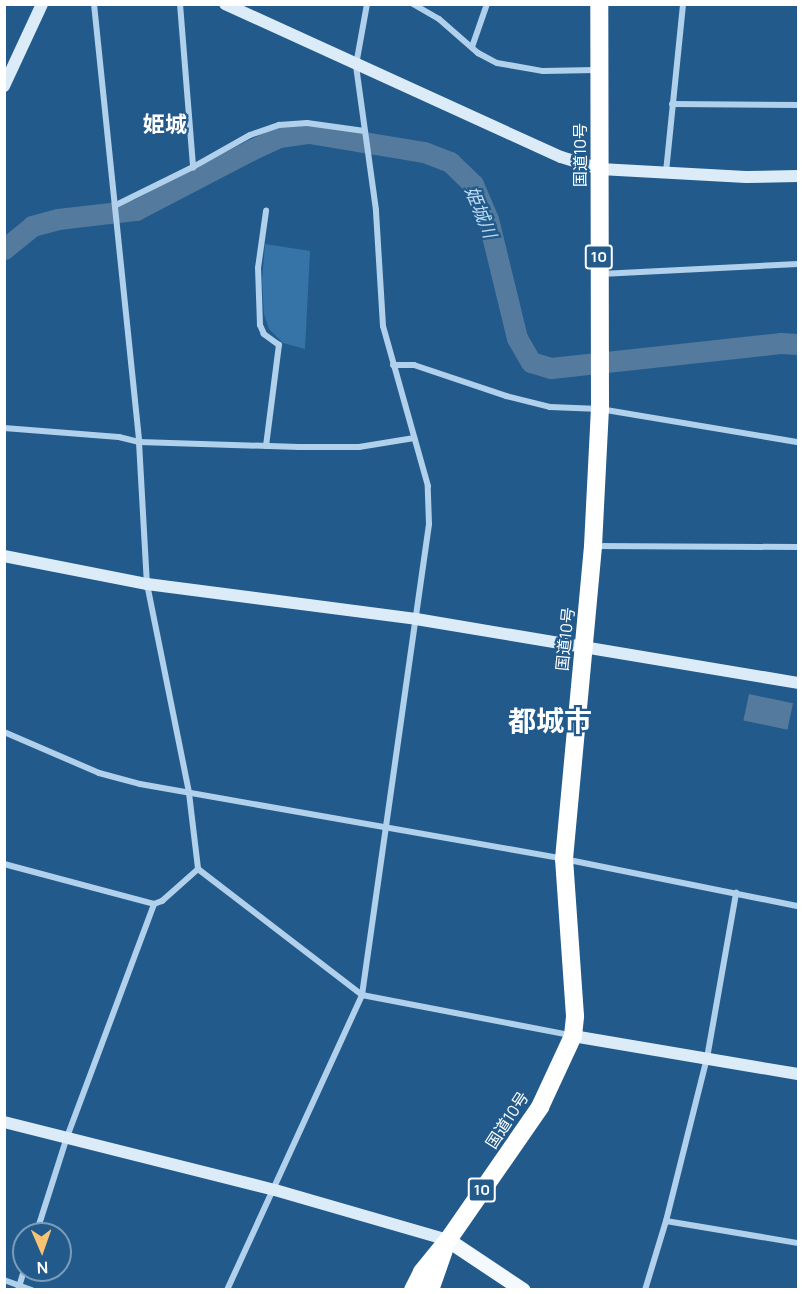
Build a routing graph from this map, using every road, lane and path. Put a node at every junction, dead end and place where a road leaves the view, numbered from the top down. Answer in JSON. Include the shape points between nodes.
{"nodes":[{"id":1,"x":42,"y":4,"type":"edge"},
{"id":2,"x":94,"y":4,"type":"edge"},
{"id":3,"x":180,"y":4,"type":"edge"},
{"id":4,"x":225,"y":4,"type":"edge"},
{"id":5,"x":367,"y":4,"type":"edge"},
{"id":6,"x":413,"y":4,"type":"edge"},
{"id":7,"x":487,"y":4,"type":"edge"},
{"id":8,"x":600,"y":4,"type":"edge"},
{"id":9,"x":682,"y":4,"type":"edge"},
{"id":10,"x":472,"y":47,"type":"junction"},
{"id":11,"x":356,"y":65,"type":"junction"},
{"id":12,"x":599,"y":70,"type":"junction"},
{"id":13,"x":4,"y":86,"type":"edge"},
{"id":14,"x":672,"y":104,"type":"junction"},
{"id":15,"x":798,"y":105,"type":"edge"},
{"id":16,"x":364,"y":132,"type":"junction"},
{"id":17,"x":193,"y":167,"type":"junction"},
{"id":18,"x":600,"y":169,"type":"junction"},
{"id":19,"x":666,"y":172,"type":"junction"},
{"id":20,"x":798,"y":176,"type":"edge"},
{"id":21,"x":116,"y":205,"type":"junction"},
{"id":22,"x":266,"y":211,"type":"dead end"},
{"id":23,"x":798,"y":264,"type":"edge"},
{"id":24,"x":599,"y":274,"type":"junction"},
{"id":25,"x":393,"y":365,"type":"junction"},
{"id":26,"x":600,"y":409,"type":"junction"},
{"id":27,"x":4,"y":428,"type":"edge"},
{"id":28,"x":414,"y":438,"type":"junction"},
{"id":29,"x":139,"y":442,"type":"junction"},
{"id":30,"x":798,"y":442,"type":"edge"},
{"id":31,"x":266,"y":446,"type":"junction"},
{"id":32,"x":593,"y":546,"type":"junction"},
{"id":33,"x":798,"y":547,"type":"edge"},
{"id":34,"x":4,"y":556,"type":"edge"},
{"id":35,"x":147,"y":584,"type":"junction"},
{"id":36,"x":416,"y":618,"type":"junction"},
{"id":37,"x":584,"y":645,"type":"junction"},
{"id":38,"x":798,"y":683,"type":"edge"},
{"id":39,"x":4,"y":732,"type":"edge"},
{"id":40,"x":189,"y":793,"type":"junction"},
{"id":41,"x":387,"y":828,"type":"junction"},
{"id":42,"x":564,"y":858,"type":"junction"},
{"id":43,"x":4,"y":864,"type":"edge"},
{"id":44,"x":198,"y":869,"type":"junction"},
{"id":45,"x":736,"y":893,"type":"junction"},
{"id":46,"x":154,"y":904,"type":"junction"},
{"id":47,"x":798,"y":906,"type":"edge"},
{"id":48,"x":362,"y":995,"type":"junction"},
{"id":49,"x":573,"y":1036,"type":"junction"},
{"id":50,"x":707,"y":1058,"type":"junction"},
{"id":51,"x":798,"y":1074,"type":"edge"},
{"id":52,"x":4,"y":1122,"type":"edge"},
{"id":53,"x":68,"y":1137,"type":"junction"},
{"id":54,"x":275,"y":1190,"type":"junction"},
{"id":55,"x":666,"y":1221,"type":"junction"},
{"id":56,"x":40,"y":1222,"type":"edge"},
{"id":57,"x":448,"y":1240,"type":"junction"},
{"id":58,"x":798,"y":1243,"type":"edge"},
{"id":59,"x":4,"y":1280,"type":"edge"},
{"id":60,"x":19,"y":1287,"type":"edge"},
{"id":61,"x":32,"y":1290,"type":"edge"},
{"id":62,"x":227,"y":1290,"type":"edge"},
{"id":63,"x":413,"y":1290,"type":"edge"},
{"id":64,"x":430,"y":1290,"type":"edge"},
{"id":65,"x":523,"y":1290,"type":"edge"},
{"id":66,"x":645,"y":1290,"type":"edge"}],
"edges":[{"from":1,"to":13,"type":"street"},
{"from":2,"to":21,"type":"street"},
{"from":3,"to":17,"type":"street"},
{"from":4,"to":11,"type":"street"},
{"from":5,"to":11,"type":"street"},
{"from":6,"to":10,"type":"street","via":[[439,19]]},
{"from":7,"to":10,"type":"street"},
{"from":8,"to":12,"type":"highway","name":"国道10号","number":"10"},
{"from":9,"to":14,"type":"street"},
{"from":10,"to":12,"type":"street","via":[[496,63],[543,71]]},
{"from":11,"to":16,"type":"street"},
{"from":11,"to":18,"type":"street","via":[[561,157]]},
{"from":12,"to":18,"type":"highway","name":"国道10号","number":"10"},
{"from":14,"to":15,"type":"street"},
{"from":14,"to":19,"type":"street"},
{"from":16,"to":17,"type":"street","via":[[307,123],[279,125],[250,135]]},
{"from":16,"to":25,"type":"street","via":[[376,210],[383,326]]},
{"from":17,"to":21,"type":"street"},
{"from":18,"to":19,"type":"street"},
{"from":18,"to":24,"type":"highway","name":"国道10号","number":"10"},
{"from":19,"to":20,"type":"street"},
{"from":21,"to":29,"type":"street"},
{"from":22,"to":31,"type":"street","via":[[258,268],[260,325],[264,334],[279,345]]},
{"from":23,"to":24,"type":"street"},
{"from":24,"to":26,"type":"highway","name":"国道10号","number":"10"},
{"from":25,"to":26,"type":"street","via":[[414,365],[550,407]]},
{"from":25,"to":28,"type":"street"},
{"from":26,"to":30,"type":"street"},
{"from":26,"to":32,"type":"highway","name":"国道10号","number":"10"},
{"from":27,"to":29,"type":"street"},
{"from":28,"to":31,"type":"street","via":[[359,447]]},
{"from":28,"to":36,"type":"street","via":[[428,486],[429,524]]},
{"from":29,"to":31,"type":"street"},
{"from":29,"to":35,"type":"street"},
{"from":32,"to":33,"type":"street"},
{"from":32,"to":37,"type":"highway","name":"国道10号","number":"10"},
{"from":34,"to":35,"type":"street"},
{"from":35,"to":36,"type":"street"},
{"from":35,"to":40,"type":"street"},
{"from":36,"to":37,"type":"street"},
{"from":36,"to":41,"type":"street"},
{"from":37,"to":38,"type":"street"},
{"from":37,"to":42,"type":"highway","name":"国道10号","number":"10"},
{"from":39,"to":40,"type":"street","via":[[99,773]]},
{"from":40,"to":41,"type":"street"},
{"from":40,"to":44,"type":"street"},
{"from":41,"to":42,"type":"street"},
{"from":41,"to":48,"type":"street"},
{"from":42,"to":45,"type":"street"},
{"from":42,"to":49,"type":"highway","name":"国道10号","number":"10","via":[[575,1016]]},
{"from":43,"to":46,"type":"street"},
{"from":44,"to":46,"type":"street"},
{"from":44,"to":48,"type":"street"},
{"from":45,"to":47,"type":"street"},
{"from":45,"to":50,"type":"street"},
{"from":46,"to":53,"type":"street"},
{"from":48,"to":49,"type":"street"},
{"from":48,"to":54,"type":"street"},
{"from":49,"to":50,"type":"street"},
{"from":49,"to":57,"type":"highway","name":"国道10号","number":"10","via":[[540,1107]]},
{"from":50,"to":51,"type":"street"},
{"from":50,"to":55,"type":"street"},
{"from":52,"to":53,"type":"street"},
{"from":53,"to":54,"type":"street"},
{"from":53,"to":56,"type":"street"},
{"from":54,"to":57,"type":"street"},
{"from":54,"to":62,"type":"street"},
{"from":55,"to":58,"type":"street"},
{"from":55,"to":66,"type":"street"},
{"from":57,"to":63,"type":"highway","name":"国道10号","number":"10"},
{"from":57,"to":64,"type":"highway","name":"国道10号","number":"10"},
{"from":57,"to":65,"type":"main road"},
{"from":59,"to":60,"type":"street"},
{"from":60,"to":61,"type":"street"}]}
